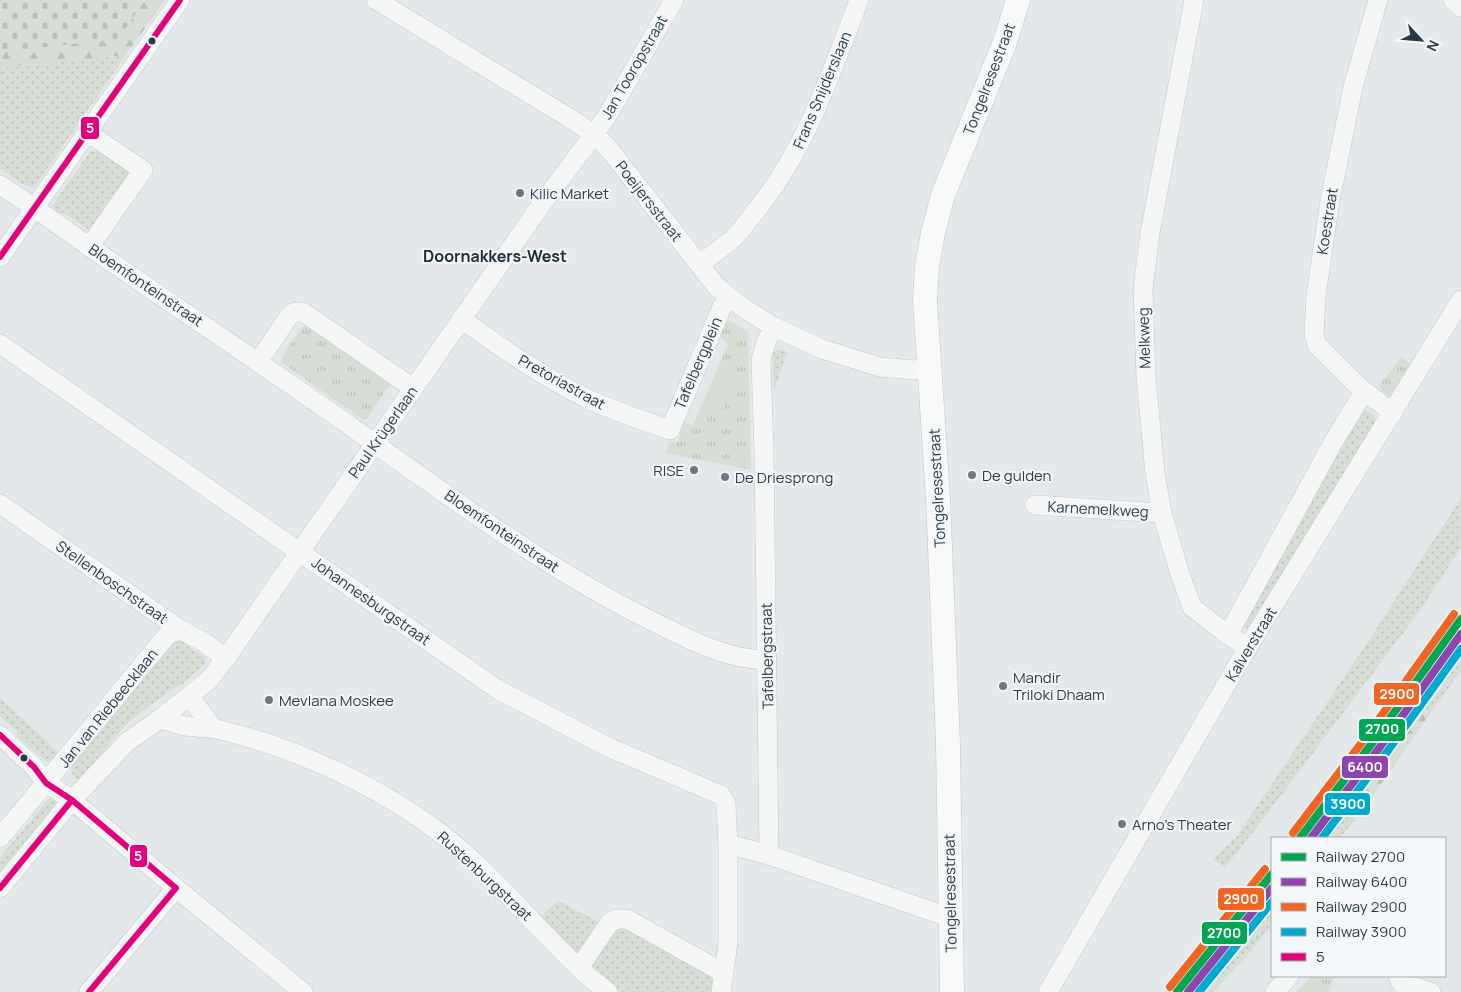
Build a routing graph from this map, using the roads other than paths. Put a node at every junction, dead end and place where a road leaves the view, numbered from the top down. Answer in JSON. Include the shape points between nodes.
{"nodes":[{"id":1,"x":180,"y":0,"type":"edge"},
{"id":2,"x":376,"y":0,"type":"edge"},
{"id":3,"x":859,"y":0,"type":"edge"},
{"id":4,"x":1018,"y":0,"type":"edge"},
{"id":5,"x":1194,"y":0,"type":"edge"},
{"id":6,"x":1378,"y":0,"type":"edge"},
{"id":7,"x":1452,"y":0,"type":"edge"},
{"id":8,"x":668,"y":2,"type":"edge"},
{"id":9,"x":1461,"y":7,"type":"edge"},
{"id":10,"x":87,"y":132,"type":"junction"},
{"id":11,"x":594,"y":134,"type":"junction"},
{"id":12,"x":0,"y":185,"type":"edge"},
{"id":13,"x":34,"y":208,"type":"junction"},
{"id":14,"x":89,"y":247,"type":"junction"},
{"id":15,"x":0,"y":258,"type":"edge"},
{"id":16,"x":700,"y":264,"type":"junction"},
{"id":17,"x":728,"y":297,"type":"junction"},
{"id":18,"x":1461,"y":300,"type":"edge"},
{"id":19,"x":461,"y":320,"type":"junction"},
{"id":20,"x":774,"y":327,"type":"junction"},
{"id":21,"x":0,"y":344,"type":"edge"},
{"id":22,"x":258,"y":362,"type":"junction"},
{"id":23,"x":930,"y":368,"type":"junction"},
{"id":24,"x":413,"y":388,"type":"junction"},
{"id":25,"x":1364,"y":392,"type":"junction"},
{"id":26,"x":1393,"y":413,"type":"junction"},
{"id":27,"x":670,"y":430,"type":"joint"},
{"id":28,"x":374,"y":444,"type":"junction"},
{"id":29,"x":0,"y":504,"type":"edge"},
{"id":30,"x":1035,"y":505,"type":"dead end"},
{"id":31,"x":1162,"y":513,"type":"junction"},
{"id":32,"x":300,"y":552,"type":"junction"},
{"id":33,"x":181,"y":630,"type":"junction"},
{"id":34,"x":1228,"y":635,"type":"junction"},
{"id":35,"x":1248,"y":647,"type":"junction"},
{"id":36,"x":226,"y":658,"type":"junction"},
{"id":37,"x":767,"y":660,"type":"junction"},
{"id":38,"x":190,"y":696,"type":"junction"},
{"id":39,"x":160,"y":719,"type":"junction"},
{"id":40,"x":214,"y":729,"type":"junction"},
{"id":41,"x":0,"y":735,"type":"edge"},
{"id":42,"x":46,"y":783,"type":"junction"},
{"id":43,"x":72,"y":800,"type":"junction"},
{"id":44,"x":0,"y":838,"type":"edge"},
{"id":45,"x":728,"y":844,"type":"junction"},
{"id":46,"x":769,"y":855,"type":"junction"},
{"id":47,"x":0,"y":888,"type":"edge"},
{"id":48,"x":176,"y":888,"type":"junction"},
{"id":49,"x":951,"y":918,"type":"junction"},
{"id":50,"x":579,"y":968,"type":"junction"},
{"id":51,"x":724,"y":973,"type":"junction"},
{"id":52,"x":1288,"y":977,"type":"edge"},
{"id":53,"x":1399,"y":984,"type":"edge"},
{"id":54,"x":89,"y":992,"type":"edge"},
{"id":55,"x":303,"y":992,"type":"edge"},
{"id":56,"x":608,"y":992,"type":"edge"},
{"id":57,"x":721,"y":992,"type":"edge"},
{"id":58,"x":952,"y":992,"type":"edge"},
{"id":59,"x":1048,"y":992,"type":"edge"},
{"id":60,"x":1275,"y":992,"type":"edge"},
{"id":61,"x":1431,"y":992,"type":"edge"}],
"edges":[{"from":1,"to":10,"type":"street"},
{"from":2,"to":11,"type":"street","name":"Poeijersstraat"},
{"from":3,"to":16,"type":"street","name":"Frans Snijderslaan","via":[[825,89],[796,152],[753,215],[731,240]]},
{"from":4,"to":23,"type":"main road","name":"Tongelresestraat","via":[[1005,42],[943,195],[933,234],[925,301]]},
{"from":5,"to":31,"type":"street","name":"Melkweg","via":[[1150,233],[1143,289],[1146,377]]},
{"from":6,"to":25,"type":"street","name":"Koestraat","via":[[1352,87],[1330,200],[1316,296],[1314,334],[1317,345]]},
{"from":7,"to":9,"type":"street"},
{"from":8,"to":11,"type":"street","name":"Jan Tooropstraat","via":[[606,118]]},
{"from":10,"to":13,"type":"street"},
{"from":10,"to":14,"type":"street","via":[[143,170]]},
{"from":11,"to":16,"type":"street","name":"Poeijersstraat"},
{"from":11,"to":19,"type":"street","name":"Paul Krügerlaan"},
{"from":12,"to":13,"type":"street","name":"Bloemfonteinstraat"},
{"from":13,"to":14,"type":"street","name":"Bloemfonteinstraat"},
{"from":13,"to":15,"type":"street"},
{"from":14,"to":22,"type":"street","name":"Bloemfonteinstraat"},
{"from":16,"to":17,"type":"street","name":"Poeijersstraat"},
{"from":17,"to":20,"type":"street","name":"Poeijersstraat"},
{"from":17,"to":27,"type":"street","name":"Tafelbergplein"},
{"from":18,"to":26,"type":"street","name":"Kalverstraat"},
{"from":19,"to":24,"type":"street","name":"Paul Krügerlaan"},
{"from":19,"to":27,"type":"street","name":"Pretoriastraat","via":[[516,358],[580,394]]},
{"from":20,"to":23,"type":"street","name":"Poeijersstraat","via":[[822,349],[880,367]]},
{"from":20,"to":37,"type":"street","name":"Tafelbergstraat","via":[[761,360]]},
{"from":21,"to":32,"type":"street","name":"Johannesburgstraat"},
{"from":22,"to":24,"type":"street","via":[[289,316],[303,312]]},
{"from":22,"to":28,"type":"street","name":"Bloemfonteinstraat"},
{"from":23,"to":49,"type":"main road","name":"Tongelresestraat","via":[[938,498]]},
{"from":24,"to":28,"type":"street","name":"Paul Krügerlaan"},
{"from":25,"to":26,"type":"street","name":"Koestraat"},
{"from":25,"to":34,"type":"street","name":"Kalverstraat"},
{"from":26,"to":35,"type":"street","name":"Kalverstraat"},
{"from":28,"to":32,"type":"street","name":"Paul Krügerlaan"},
{"from":28,"to":37,"type":"street","name":"Bloemfonteinstraat","via":[[594,592],[710,649],[749,660]]},
{"from":29,"to":33,"type":"street","name":"Stellenboschstraat"},
{"from":30,"to":31,"type":"street","name":"Karnemelkweg"},
{"from":31,"to":34,"type":"street","name":"Melkweg","via":[[1178,571],[1192,606]]},
{"from":32,"to":36,"type":"street","name":"Paul Krügerlaan"},
{"from":32,"to":45,"type":"street","name":"Johannesburgstraat","via":[[497,689],[608,747],[721,795],[726,804]]},
{"from":33,"to":36,"type":"street","name":"Stellenboschstraat"},
{"from":33,"to":42,"type":"street","name":"Jan van Riebeecklaan","via":[[168,634]]},
{"from":34,"to":35,"type":"street","name":"Melkweg"},
{"from":35,"to":59,"type":"street","name":"Kalverstraat"},
{"from":36,"to":38,"type":"street","name":"Paul Krügerlaan","via":[[209,680]]},
{"from":37,"to":46,"type":"street","name":"Tafelbergstraat"},
{"from":38,"to":39,"type":"street","name":"Paul Krügerlaan"},
{"from":38,"to":40,"type":"street"},
{"from":39,"to":40,"type":"street","name":"Rustenburgstraat"},
{"from":39,"to":43,"type":"street","name":"Jan van Riebeecklaan","via":[[127,742]]},
{"from":40,"to":50,"type":"street","name":"Rustenburgstraat","via":[[317,763],[374,791],[426,823],[467,855]]},
{"from":41,"to":42,"type":"street"},
{"from":42,"to":43,"type":"street"},
{"from":42,"to":44,"type":"street","name":"Jan van Riebeecklaan"},
{"from":43,"to":47,"type":"street","name":"Jan van Riebeecklaan"},
{"from":43,"to":48,"type":"street"},
{"from":45,"to":46,"type":"street"},
{"from":45,"to":51,"type":"street","via":[[728,943]]},
{"from":46,"to":49,"type":"street"},
{"from":48,"to":54,"type":"street"},
{"from":48,"to":55,"type":"street"},
{"from":49,"to":58,"type":"main road","name":"Tongelresestraat"},
{"from":50,"to":51,"type":"street","via":[[610,922],[627,919]]},
{"from":50,"to":56,"type":"street","name":"Rustenburgstraat"},
{"from":51,"to":57,"type":"street"},
{"from":52,"to":60,"type":"street"},
{"from":53,"to":61,"type":"street"}]}
